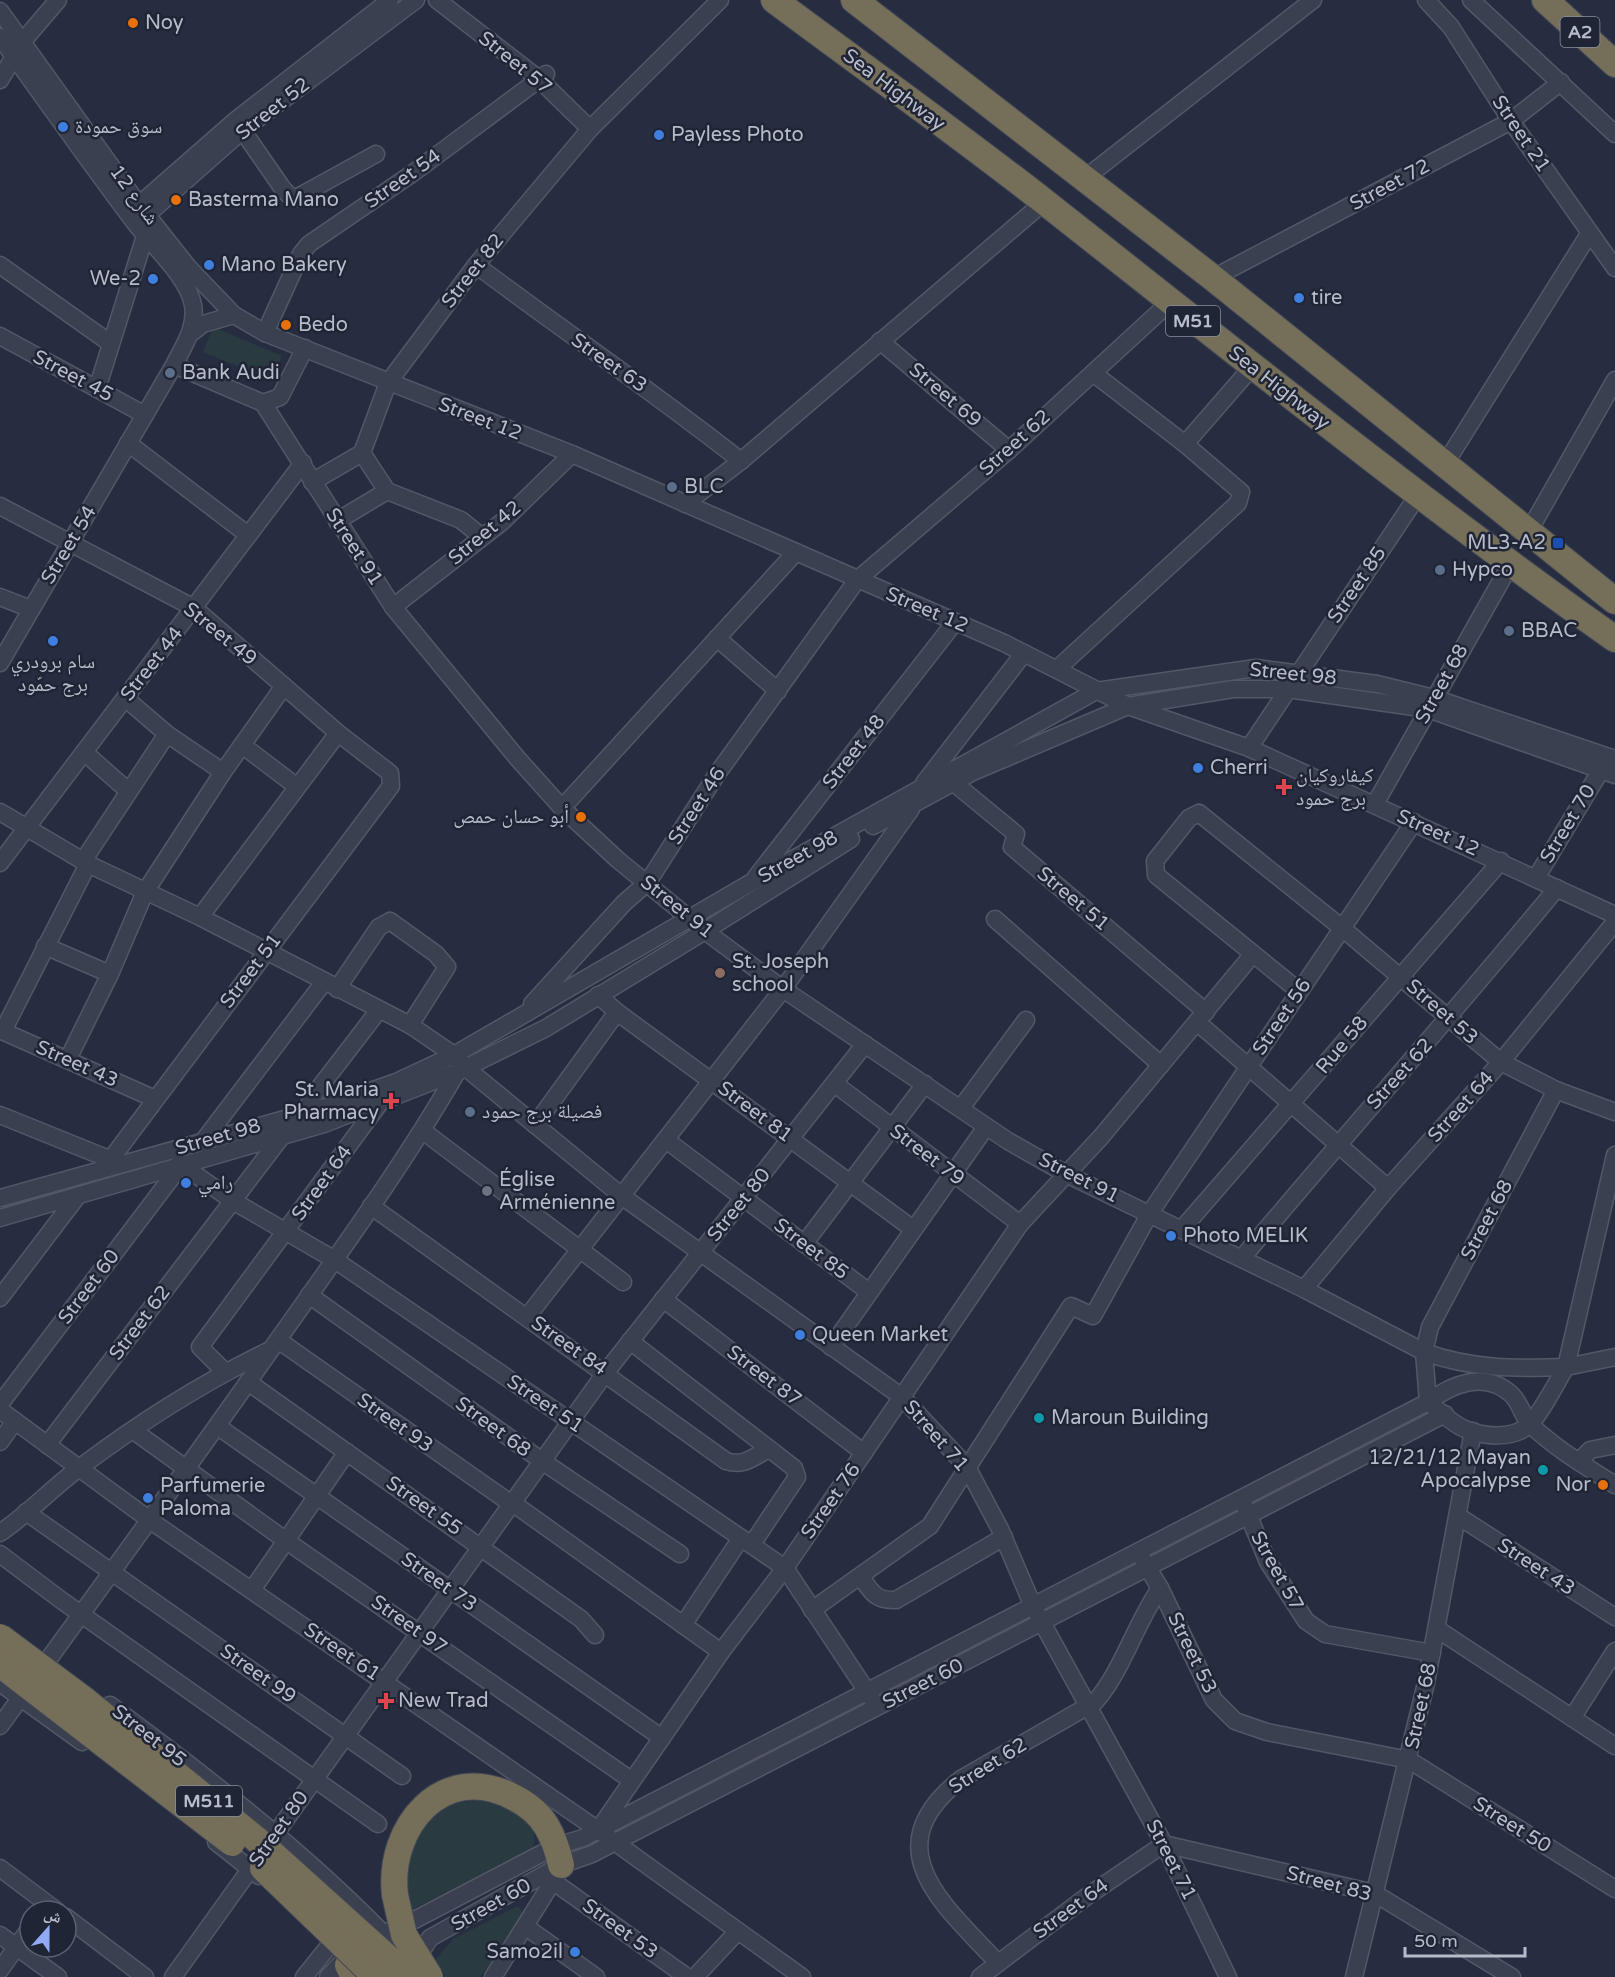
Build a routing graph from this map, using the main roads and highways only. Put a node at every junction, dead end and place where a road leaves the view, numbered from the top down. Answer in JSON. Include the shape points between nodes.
{"nodes":[{"id":1,"x":774,"y":0,"type":"edge"},
{"id":2,"x":854,"y":0,"type":"edge"},
{"id":3,"x":1545,"y":0,"type":"edge"},
{"id":4,"x":1615,"y":64,"type":"edge"},
{"id":5,"x":1615,"y":601,"type":"edge"},
{"id":6,"x":1615,"y":639,"type":"edge"},
{"id":7,"x":0,"y":1637,"type":"edge"},
{"id":8,"x":0,"y":1664,"type":"edge"},
{"id":9,"x":557,"y":1864,"type":"road end"},
{"id":10,"x":419,"y":1974,"type":"edge"},
{"id":11,"x":376,"y":1977,"type":"edge"}],
"edges":[{"from":1,"to":6,"type":"highway","name":"Sea Highway","number":"M51","via":[[1044,201],[1510,565]]},
{"from":2,"to":5,"type":"highway","number":"M51","via":[[1214,278]]},
{"from":3,"to":4,"type":"highway","number":"A2"},
{"from":7,"to":10,"type":"highway","number":"M511","bridge":true,"via":[[86,1701]]},
{"from":8,"to":11,"type":"highway","number":"M511","bridge":true,"via":[[241,1850]]},
{"from":9,"to":10,"type":"highway","bridge":true,"via":[[547,1826],[537,1813],[525,1803],[492,1789],[456,1789],[421,1809],[399,1845],[393,1882],[404,1935]]}]}
